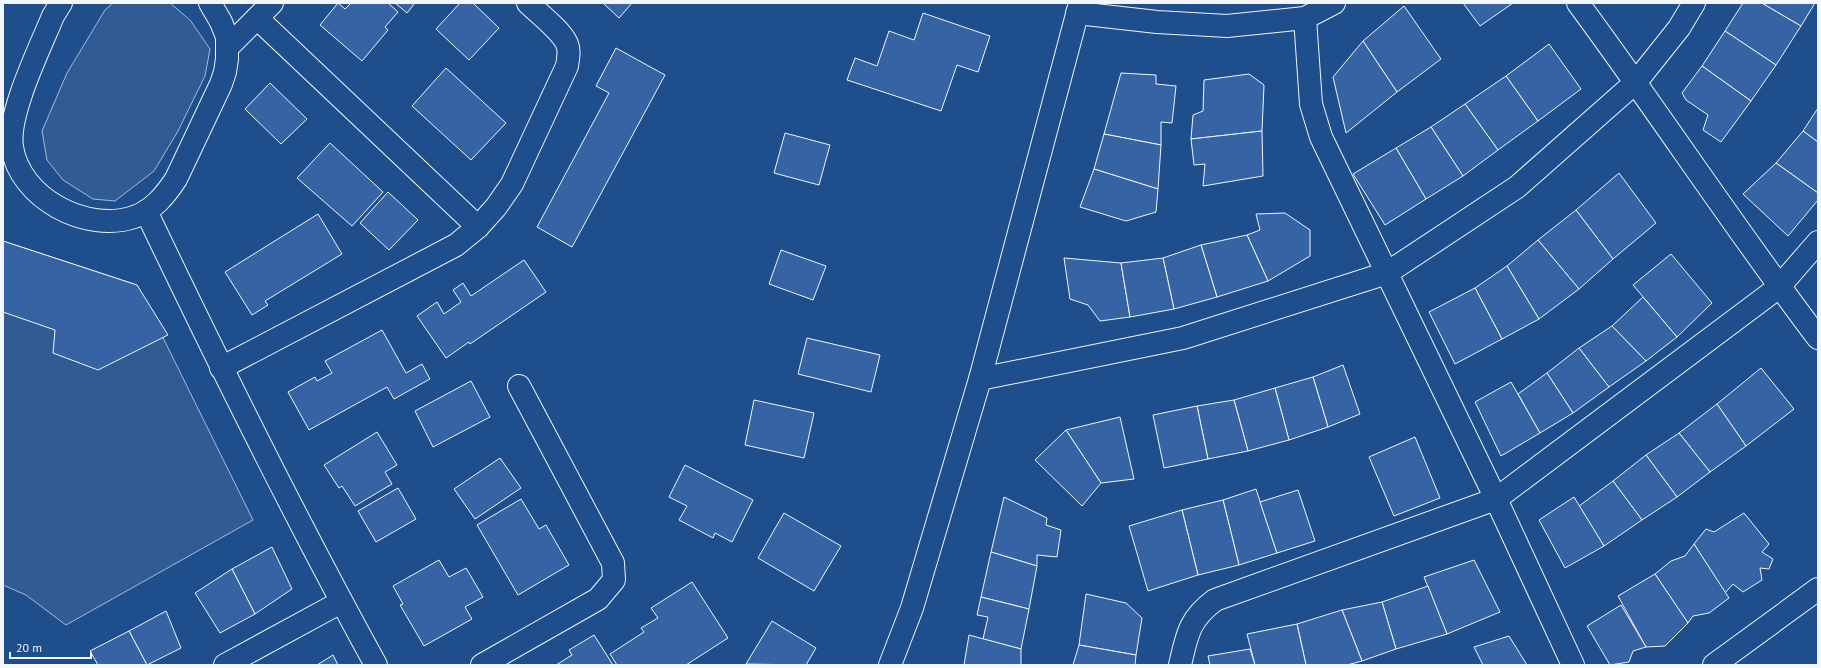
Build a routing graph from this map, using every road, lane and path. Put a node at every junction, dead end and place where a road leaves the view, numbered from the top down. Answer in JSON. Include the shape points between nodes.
{"nodes":[{"id":1,"x":61,"y":3,"type":"edge"},
{"id":2,"x":210,"y":3,"type":"edge"},
{"id":3,"x":272,"y":3,"type":"edge"},
{"id":4,"x":528,"y":3,"type":"edge"},
{"id":5,"x":1334,"y":3,"type":"edge"},
{"id":6,"x":1578,"y":3,"type":"edge"},
{"id":7,"x":1694,"y":3,"type":"edge"},
{"id":8,"x":1079,"y":8,"type":"edge"},
{"id":9,"x":257,"y":18,"type":"junction"},
{"id":10,"x":1305,"y":18,"type":"junction"},
{"id":11,"x":228,"y":47,"type":"junction"},
{"id":12,"x":1636,"y":82,"type":"junction"},
{"id":13,"x":7,"y":138,"type":"edge"},
{"id":14,"x":146,"y":211,"type":"junction"},
{"id":15,"x":478,"y":227,"type":"junction"},
{"id":16,"x":1818,"y":242,"type":"edge"},
{"id":17,"x":1387,"y":273,"type":"junction"},
{"id":18,"x":1779,"y":287,"type":"junction"},
{"id":19,"x":1818,"y":338,"type":"edge"},
{"id":20,"x":221,"y":368,"type":"junction"},
{"id":21,"x":980,"y":379,"type":"junction"},
{"id":22,"x":519,"y":386,"type":"dead end"},
{"id":23,"x":1496,"y":499,"type":"junction"},
{"id":24,"x":1818,"y":590,"type":"edge"},
{"id":25,"x":341,"y":602,"type":"junction"},
{"id":26,"x":225,"y":665,"type":"edge"},
{"id":27,"x":376,"y":665,"type":"edge"},
{"id":28,"x":482,"y":665,"type":"edge"},
{"id":29,"x":890,"y":665,"type":"edge"},
{"id":30,"x":1180,"y":665,"type":"edge"},
{"id":31,"x":1573,"y":665,"type":"edge"},
{"id":32,"x":1714,"y":665,"type":"edge"}],
"edges":[{"from":1,"to":13,"type":"street","via":[[18,105]]},
{"from":2,"to":11,"type":"street","via":[[221,22]]},
{"from":3,"to":9,"type":"street"},
{"from":4,"to":15,"type":"street","via":[[567,44],[567,66],[512,184]]},
{"from":5,"to":10,"type":"street"},
{"from":6,"to":12,"type":"street"},
{"from":7,"to":12,"type":"street","via":[[1679,28]]},
{"from":8,"to":10,"type":"street","via":[[1157,22],[1226,26]]},
{"from":8,"to":21,"type":"street"},
{"from":9,"to":11,"type":"street"},
{"from":9,"to":15,"type":"street"},
{"from":10,"to":17,"type":"street","via":[[1311,104],[1321,137]]},
{"from":11,"to":14,"type":"street","via":[[221,84],[176,179],[160,200]]},
{"from":12,"to":17,"type":"street","via":[[1517,187]]},
{"from":12,"to":18,"type":"street"},
{"from":13,"to":14,"type":"street","via":[[23,174],[32,187],[54,206],[79,216],[108,222],[136,217]]},
{"from":14,"to":20,"type":"street"},
{"from":15,"to":20,"type":"street","via":[[456,245]]},
{"from":16,"to":18,"type":"street"},
{"from":17,"to":21,"type":"street","via":[[1183,338]]},
{"from":17,"to":23,"type":"street"},
{"from":18,"to":19,"type":"street"},
{"from":18,"to":23,"type":"street"},
{"from":20,"to":25,"type":"street"},
{"from":21,"to":29,"type":"street","via":[[912,608]]},
{"from":22,"to":28,"type":"street","via":[[613,563],[614,580],[598,599]]},
{"from":23,"to":30,"type":"street","via":[[1215,600],[1192,622]]},
{"from":23,"to":31,"type":"street"},
{"from":24,"to":32,"type":"street"},
{"from":25,"to":26,"type":"street"},
{"from":25,"to":27,"type":"street"}]}
